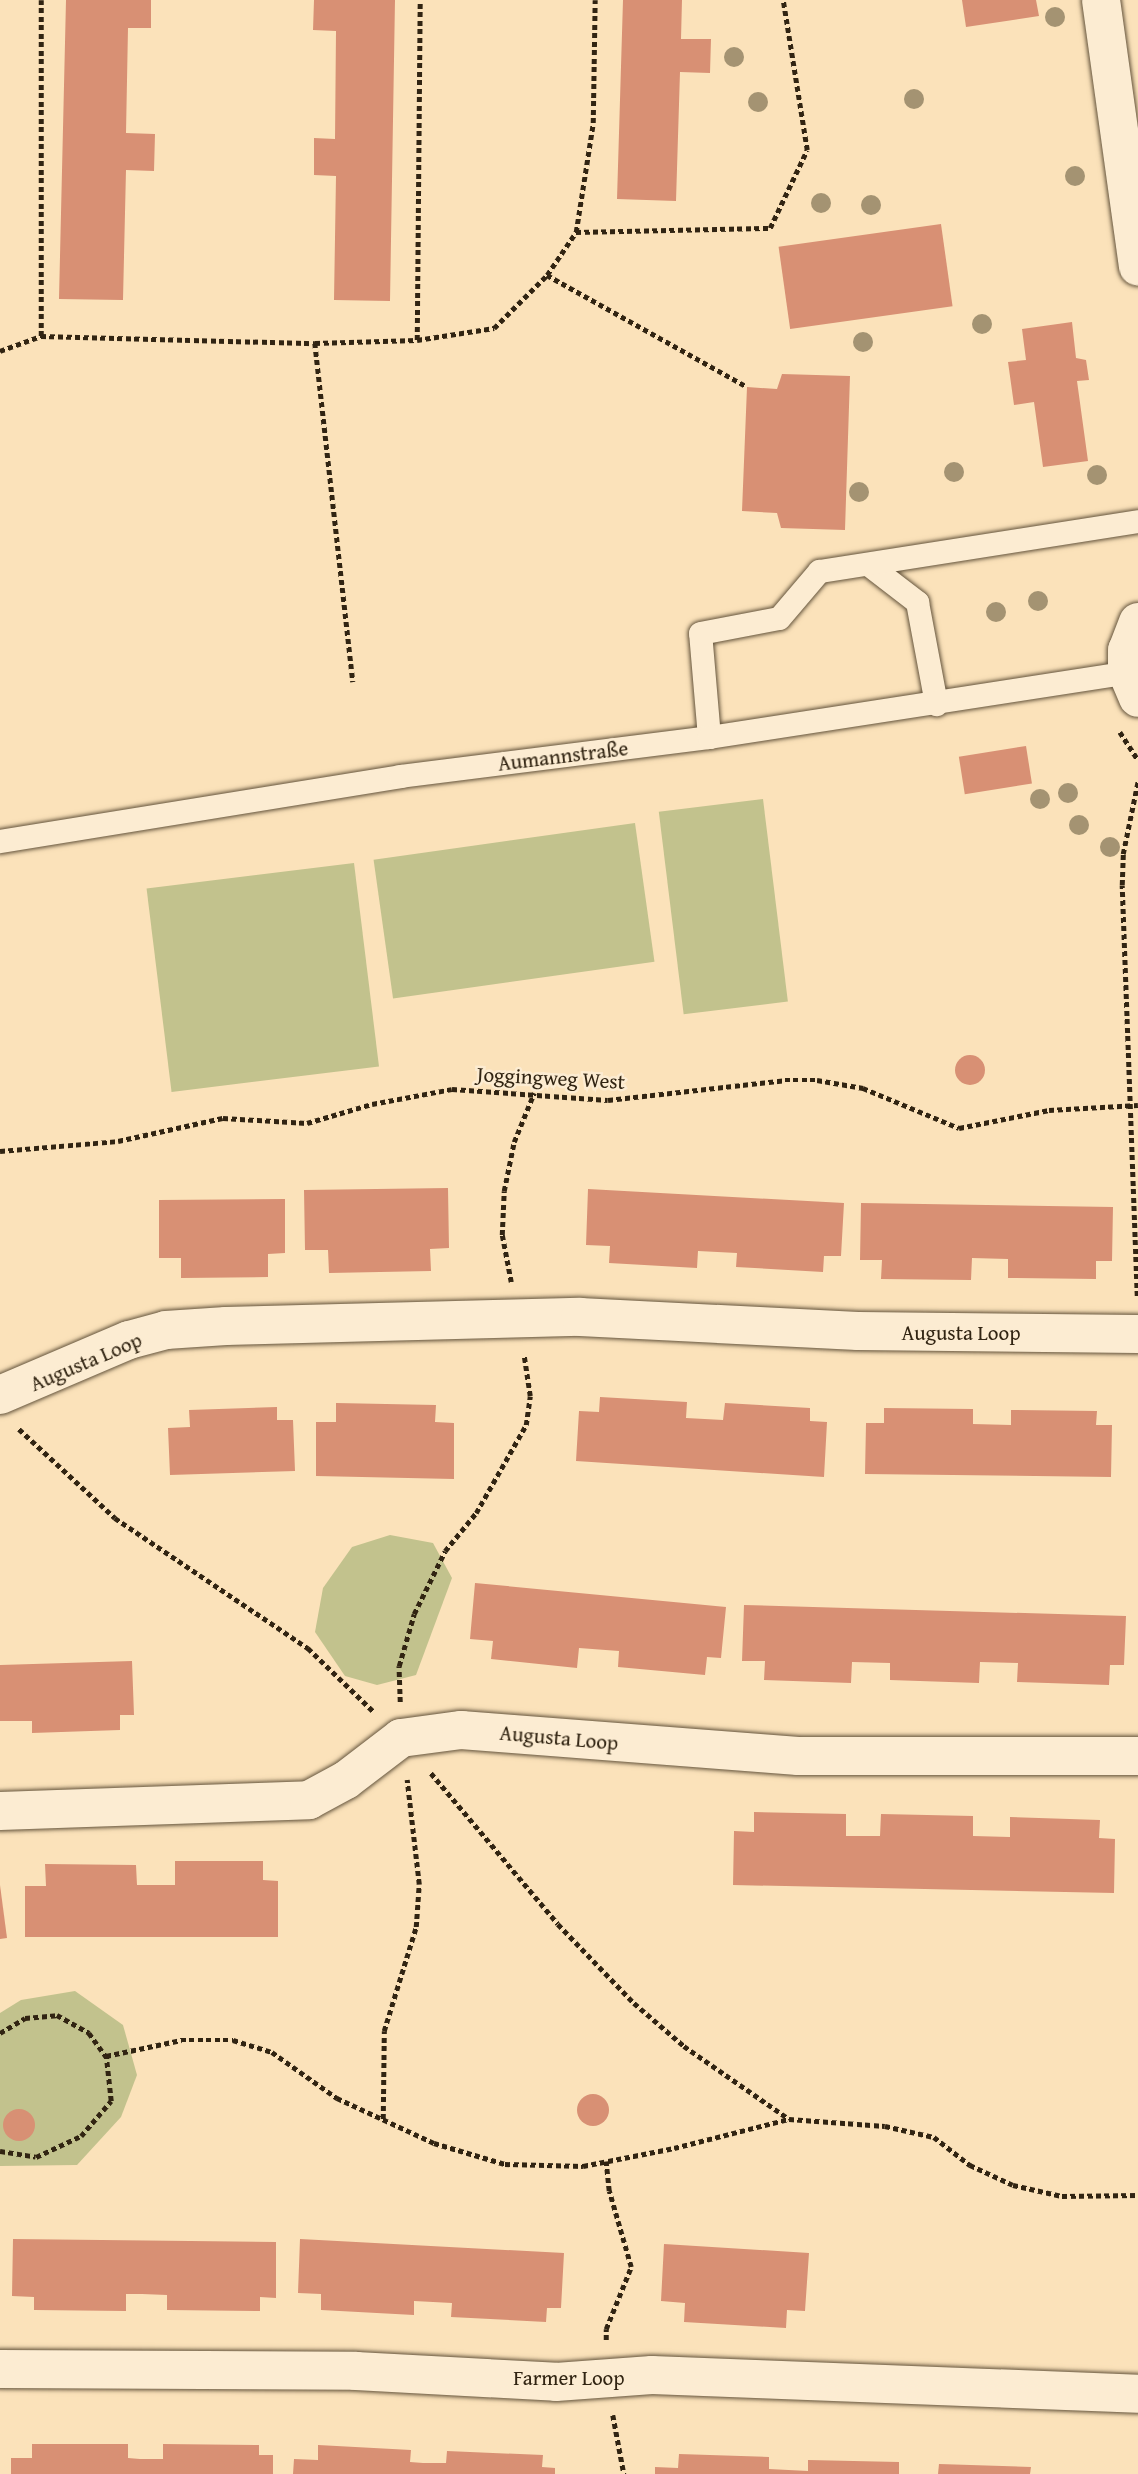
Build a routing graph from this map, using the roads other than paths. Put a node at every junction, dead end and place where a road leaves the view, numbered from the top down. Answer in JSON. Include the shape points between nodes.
{"nodes":[{"id":1,"x":1101,"y":0,"type":"edge"},
{"id":2,"x":1138,"y":266,"type":"edge"},
{"id":3,"x":1138,"y":521,"type":"edge"},
{"id":4,"x":869,"y":565,"type":"junction"},
{"id":5,"x":1138,"y":622,"type":"edge"},
{"id":6,"x":1132,"y":685,"type":"edge"},
{"id":7,"x":936,"y":704,"type":"junction"},
{"id":8,"x":709,"y":737,"type":"junction"},
{"id":9,"x":0,"y":841,"type":"edge"},
{"id":10,"x":1138,"y":1334,"type":"edge"},
{"id":11,"x":0,"y":1395,"type":"edge"},
{"id":12,"x":1138,"y":1756,"type":"edge"},
{"id":13,"x":0,"y":1811,"type":"edge"},
{"id":14,"x":0,"y":2369,"type":"edge"},
{"id":15,"x":1138,"y":2393,"type":"edge"}],
"edges":[{"from":1,"to":2,"type":"street"},
{"from":3,"to":4,"type":"lane"},
{"from":4,"to":7,"type":"lane","via":[[917,602]]},
{"from":4,"to":8,"type":"lane","via":[[819,571],[779,618],[701,633]]},
{"from":5,"to":6,"type":"street","via":[[1127,650]]},
{"from":6,"to":7,"type":"lane","name":"Aumannstraße"},
{"from":7,"to":8,"type":"lane","name":"Aumannstraße"},
{"from":8,"to":9,"type":"lane","name":"Aumannstraße","via":[[400,776]]},
{"from":10,"to":11,"type":"street","name":"Augusta Loop","via":[[871,1332],[517,1318],[166,1330],[129,1340]]},
{"from":12,"to":13,"type":"street","name":"Augusta Loop","via":[[798,1756],[461,1730],[401,1738],[346,1780],[309,1800]]},
{"from":14,"to":15,"type":"street","name":"Farmer Loop","via":[[356,2371],[607,2381],[652,2375]]}]}
